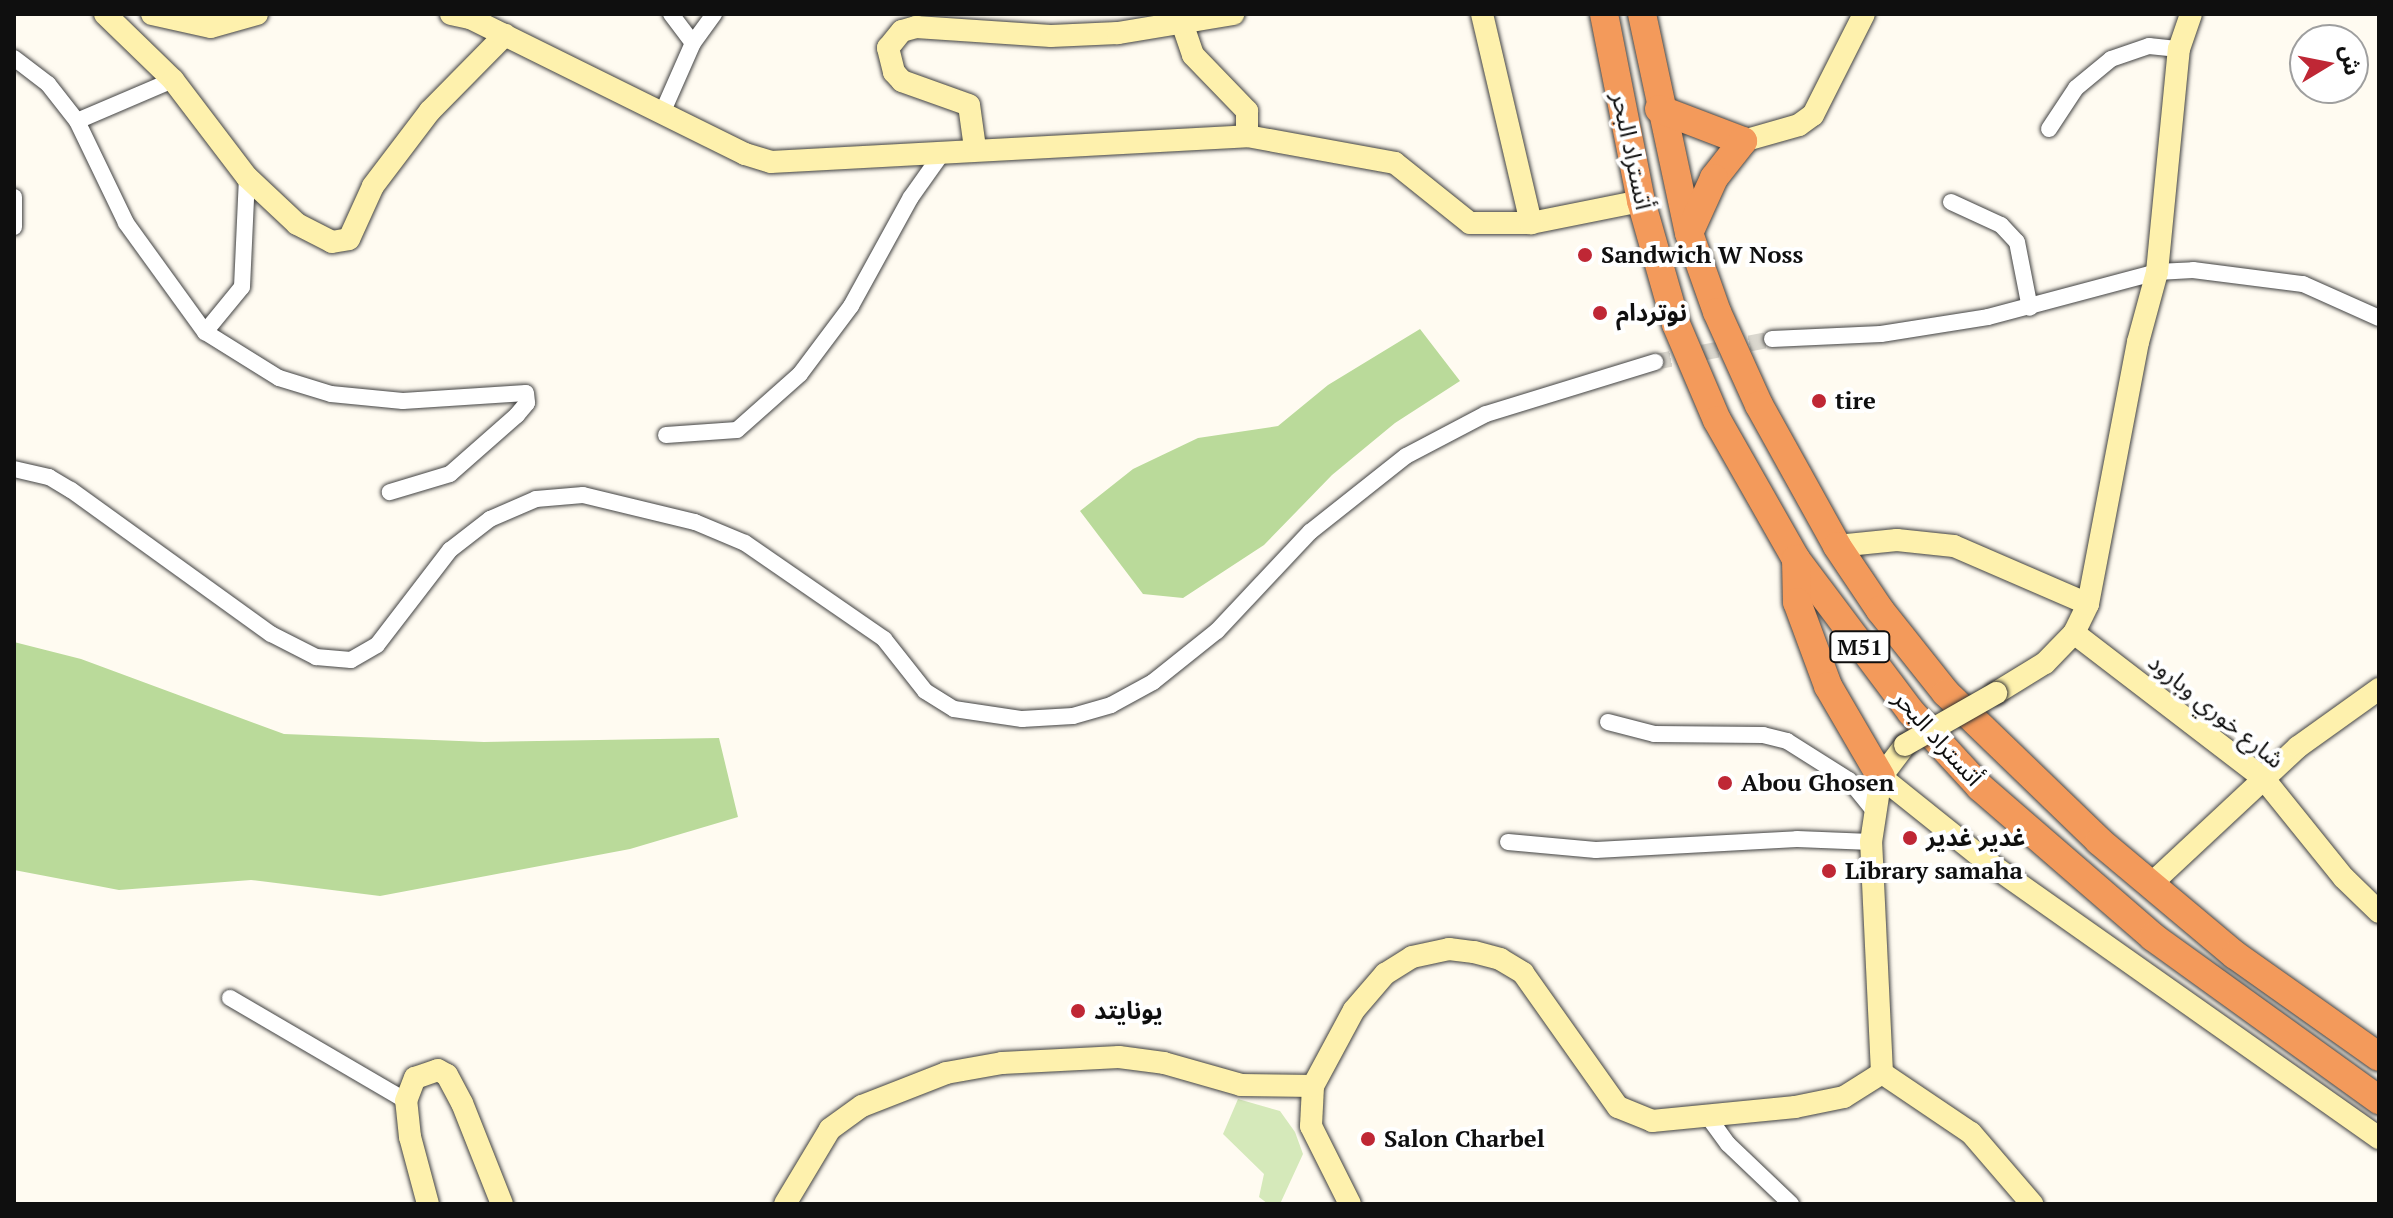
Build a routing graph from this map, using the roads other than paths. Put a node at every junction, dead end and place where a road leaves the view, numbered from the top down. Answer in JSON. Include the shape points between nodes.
{"nodes":[{"id":1,"x":105,"y":14,"type":"edge"},
{"id":2,"x":152,"y":14,"type":"edge"},
{"id":3,"x":257,"y":14,"type":"edge"},
{"id":4,"x":451,"y":14,"type":"edge"},
{"id":5,"x":671,"y":14,"type":"edge"},
{"id":6,"x":714,"y":14,"type":"edge"},
{"id":7,"x":1233,"y":14,"type":"edge"},
{"id":8,"x":1482,"y":14,"type":"edge"},
{"id":9,"x":1604,"y":14,"type":"edge"},
{"id":10,"x":1642,"y":14,"type":"edge"},
{"id":11,"x":1864,"y":14,"type":"edge"},
{"id":12,"x":2191,"y":14,"type":"edge"},
{"id":13,"x":1179,"y":19,"type":"edge"},
{"id":14,"x":505,"y":35,"type":"junction"},
{"id":15,"x":693,"y":43,"type":"junction"},
{"id":16,"x":2179,"y":49,"type":"junction"},
{"id":17,"x":14,"y":58,"type":"edge"},
{"id":18,"x":173,"y":80,"type":"junction"},
{"id":19,"x":1659,"y":109,"type":"junction"},
{"id":20,"x":663,"y":111,"type":"junction"},
{"id":21,"x":77,"y":121,"type":"junction"},
{"id":22,"x":2049,"y":129,"type":"dead end"},
{"id":23,"x":1247,"y":136,"type":"junction"},
{"id":24,"x":1743,"y":141,"type":"junction"},
{"id":25,"x":975,"y":148,"type":"junction"},
{"id":26,"x":943,"y":152,"type":"junction"},
{"id":27,"x":247,"y":177,"type":"junction"},
{"id":28,"x":14,"y":197,"type":"edge"},
{"id":29,"x":1641,"y":201,"type":"junction"},
{"id":30,"x":1951,"y":202,"type":"dead end"},
{"id":31,"x":1531,"y":223,"type":"junction"},
{"id":32,"x":14,"y":227,"type":"edge"},
{"id":33,"x":1689,"y":233,"type":"junction"},
{"id":34,"x":2157,"y":272,"type":"junction"},
{"id":35,"x":2030,"y":308,"type":"junction"},
{"id":36,"x":2379,"y":318,"type":"edge"},
{"id":37,"x":205,"y":332,"type":"junction"},
{"id":38,"x":1772,"y":339,"type":"tunnel mouth"},
{"id":39,"x":1655,"y":362,"type":"tunnel mouth"},
{"id":40,"x":666,"y":435,"type":"dead end"},
{"id":41,"x":14,"y":469,"type":"edge"},
{"id":42,"x":390,"y":492,"type":"dead end"},
{"id":43,"x":1837,"y":546,"type":"junction"},
{"id":44,"x":1796,"y":559,"type":"junction"},
{"id":45,"x":2088,"y":604,"type":"junction"},
{"id":46,"x":2074,"y":633,"type":"junction"},
{"id":47,"x":2379,"y":689,"type":"edge"},
{"id":48,"x":1608,"y":722,"type":"dead end"},
{"id":49,"x":1881,"y":777,"type":"junction"},
{"id":50,"x":2264,"y":779,"type":"junction"},
{"id":51,"x":1874,"y":811,"type":"junction"},
{"id":52,"x":1508,"y":842,"type":"dead end"},
{"id":53,"x":1871,"y":842,"type":"junction"},
{"id":54,"x":2150,"y":885,"type":"junction"},
{"id":55,"x":2379,"y":912,"type":"edge"},
{"id":56,"x":230,"y":998,"type":"dead end"},
{"id":57,"x":2379,"y":1057,"type":"edge"},
{"id":58,"x":1882,"y":1073,"type":"junction"},
{"id":59,"x":1313,"y":1086,"type":"junction"},
{"id":60,"x":2375,"y":1099,"type":"edge"},
{"id":61,"x":406,"y":1101,"type":"junction"},
{"id":62,"x":1709,"y":1118,"type":"junction"},
{"id":63,"x":2379,"y":1138,"type":"edge"},
{"id":64,"x":428,"y":1204,"type":"edge"},
{"id":65,"x":502,"y":1204,"type":"edge"},
{"id":66,"x":785,"y":1204,"type":"edge"},
{"id":67,"x":1350,"y":1204,"type":"edge"},
{"id":68,"x":1791,"y":1204,"type":"edge"},
{"id":69,"x":2032,"y":1204,"type":"edge"}],
"edges":[{"from":1,"to":18,"type":"street"},
{"from":2,"to":3,"type":"street","via":[[211,27]]},
{"from":4,"to":14,"type":"street"},
{"from":5,"to":15,"type":"street"},
{"from":6,"to":15,"type":"street"},
{"from":7,"to":13,"type":"street"},
{"from":8,"to":31,"type":"street"},
{"from":9,"to":29,"type":"highway","name":"أتستراد البحر","number":"M51"},
{"from":10,"to":19,"type":"highway","name":"أتستراد البحر","number":"M51"},
{"from":11,"to":24,"type":"street","via":[[1813,115],[1799,125]]},
{"from":12,"to":16,"type":"street"},
{"from":13,"to":23,"type":"street","via":[[1193,55],[1247,111]]},
{"from":13,"to":25,"type":"street","via":[[1051,36],[916,27],[902,31],[888,48],[894,72],[902,81],[969,105]]},
{"from":14,"to":20,"type":"street"},
{"from":14,"to":27,"type":"street","via":[[430,111],[373,186],[349,239],[332,242],[306,231]]},
{"from":15,"to":20,"type":"street"},
{"from":16,"to":22,"type":"street","via":[[2149,46],[2111,59],[2076,88]]},
{"from":16,"to":34,"type":"street"},
{"from":17,"to":21,"type":"street","via":[[48,84]]},
{"from":18,"to":21,"type":"street"},
{"from":18,"to":27,"type":"street"},
{"from":19,"to":24,"type":"highway"},
{"from":19,"to":33,"type":"highway","name":"أتستراد البحر","number":"M51"},
{"from":20,"to":26,"type":"street","via":[[771,162]]},
{"from":21,"to":37,"type":"street","via":[[126,223]]},
{"from":23,"to":25,"type":"street"},
{"from":23,"to":31,"type":"street","via":[[1395,163],[1462,219],[1490,226]]},
{"from":24,"to":33,"type":"highway","via":[[1714,178]]},
{"from":25,"to":26,"type":"street"},
{"from":26,"to":40,"type":"street","via":[[911,197],[851,306],[800,374],[737,430]]},
{"from":27,"to":37,"type":"street","via":[[242,287]]},
{"from":28,"to":32,"type":"street"},
{"from":29,"to":31,"type":"street"},
{"from":29,"to":44,"type":"highway","name":"أتستراد البحر","number":"M51","via":[[1676,324],[1711,406]]},
{"from":30,"to":35,"type":"street","via":[[2001,225],[2017,242]]},
{"from":33,"to":43,"type":"highway","name":"أتستراد البحر","number":"M51","via":[[1759,405]]},
{"from":34,"to":35,"type":"street"},
{"from":34,"to":36,"type":"street","via":[[2232,272],[2288,281],[2338,296]]},
{"from":34,"to":45,"type":"street","via":[[2138,342]]},
{"from":35,"to":38,"type":"street","via":[[1881,334]]},
{"from":37,"to":42,"type":"street","via":[[279,378],[331,394],[403,401],[526,393],[527,403],[517,415],[450,474]]},
{"from":39,"to":41,"type":"street","via":[[1486,414],[1406,456],[1310,532],[1217,631],[1153,682],[1111,705],[1073,716],[982,716],[954,709],[925,691],[884,639],[745,543],[695,522],[583,495],[536,499],[490,519],[450,550],[377,645],[351,660],[316,657],[271,634],[71,490],[49,477]]},
{"from":43,"to":45,"type":"street","via":[[1897,540],[1954,546]]},
{"from":43,"to":54,"type":"highway","name":"أتستراد البحر","number":"M51","via":[[1946,693]]},
{"from":44,"to":49,"type":"highway","via":[[1797,602],[1828,686]]},
{"from":44,"to":60,"type":"highway","name":"أتستراد البحر","number":"M51","via":[[1911,712],[1980,787],[2153,937]]},
{"from":45,"to":46,"type":"street"},
{"from":46,"to":49,"type":"street","bridge":true,"via":[[2045,663],[1905,745]]},
{"from":46,"to":50,"type":"street","name":"شارع خوري وبارود"},
{"from":47,"to":50,"type":"street","via":[[2324,726]]},
{"from":48,"to":51,"type":"street","via":[[1654,734],[1763,735],[1787,741],[1849,780]]},
{"from":49,"to":51,"type":"street"},
{"from":49,"to":63,"type":"street","via":[[1982,858]]},
{"from":50,"to":54,"type":"street"},
{"from":50,"to":55,"type":"street","name":"شارع خوري وبارود","via":[[2344,878]]},
{"from":51,"to":53,"type":"street"},
{"from":52,"to":53,"type":"street","via":[[1596,850],[1797,839]]},
{"from":53,"to":58,"type":"street"},
{"from":54,"to":57,"type":"highway","name":"أتستراد البحر","number":"M51","via":[[2235,955]]},
{"from":56,"to":61,"type":"street"},
{"from":58,"to":62,"type":"street","via":[[1844,1097]]},
{"from":58,"to":69,"type":"street","via":[[1971,1133]]},
{"from":59,"to":62,"type":"street","via":[[1354,1010],[1385,974],[1412,957],[1449,949],[1500,959],[1523,973],[1618,1107],[1652,1121]]},
{"from":59,"to":66,"type":"street","via":[[1241,1085],[1119,1057],[1002,1063],[946,1073],[862,1106],[830,1129]]},
{"from":59,"to":67,"type":"street","via":[[1311,1126]]},
{"from":61,"to":64,"type":"street"},
{"from":61,"to":65,"type":"street","via":[[415,1078],[438,1070],[447,1075]]},
{"from":62,"to":68,"type":"street","via":[[1728,1144]]}]}
